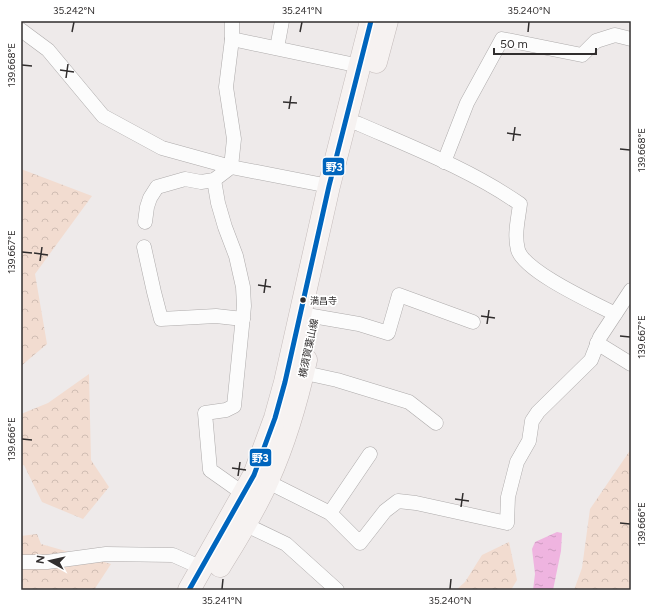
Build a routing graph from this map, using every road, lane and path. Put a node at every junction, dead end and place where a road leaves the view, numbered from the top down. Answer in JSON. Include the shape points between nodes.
{"nodes":[{"id":1,"x":232,"y":21,"type":"edge"},
{"id":2,"x":282,"y":21,"type":"edge"},
{"id":3,"x":371,"y":21,"type":"edge"},
{"id":4,"x":387,"y":21,"type":"edge"},
{"id":5,"x":21,"y":30,"type":"edge"},
{"id":6,"x":232,"y":39,"type":"junction"},
{"id":7,"x":631,"y":39,"type":"edge"},
{"id":8,"x":277,"y":48,"type":"junction"},
{"id":9,"x":360,"y":66,"type":"junction"},
{"id":10,"x":352,"y":122,"type":"junction"},
{"id":11,"x":444,"y":162,"type":"junction"},
{"id":12,"x":231,"y":167,"type":"junction"},
{"id":13,"x":214,"y":180,"type":"junction"},
{"id":14,"x":329,"y":186,"type":"junction"},
{"id":15,"x":146,"y":222,"type":"dead end"},
{"id":16,"x":144,"y":247,"type":"dead end"},
{"id":17,"x":631,"y":290,"type":"edge"},
{"id":18,"x":615,"y":314,"type":"junction"},
{"id":19,"x":308,"y":316,"type":"junction"},
{"id":20,"x":243,"y":319,"type":"junction"},
{"id":21,"x":473,"y":322,"type":"dead end"},
{"id":22,"x":597,"y":343,"type":"junction"},
{"id":23,"x":631,"y":364,"type":"edge"},
{"id":24,"x":296,"y":371,"type":"junction"},
{"id":25,"x":436,"y":423,"type":"dead end"},
{"id":26,"x":370,"y":454,"type":"dead end"},
{"id":27,"x":255,"y":484,"type":"junction"},
{"id":28,"x":330,"y":513,"type":"junction"},
{"id":29,"x":238,"y":521,"type":"junction"},
{"id":30,"x":21,"y":562,"type":"edge"},
{"id":31,"x":202,"y":568,"type":"junction"},
{"id":32,"x":189,"y":590,"type":"edge"},
{"id":33,"x":206,"y":590,"type":"edge"},
{"id":34,"x":337,"y":590,"type":"edge"}],
"edges":[{"from":1,"to":6,"type":"street"},
{"from":2,"to":8,"type":"street"},
{"from":3,"to":9,"type":"main road","name":"横須賀葉山線"},
{"from":4,"to":10,"type":"main road","name":"横須賀葉山線"},
{"from":5,"to":12,"type":"street","via":[[48,50],[102,116],[162,148]]},
{"from":6,"to":8,"type":"street"},
{"from":6,"to":12,"type":"street","via":[[226,87],[234,139]]},
{"from":7,"to":11,"type":"street","via":[[615,36],[596,41],[582,55],[502,39],[467,103]]},
{"from":8,"to":9,"type":"street"},
{"from":9,"to":10,"type":"main road","name":"横須賀葉山線"},
{"from":10,"to":11,"type":"street"},
{"from":10,"to":14,"type":"main road","name":"横須賀葉山線"},
{"from":10,"to":19,"type":"main road","name":"横須賀葉山線"},
{"from":11,"to":18,"type":"street","via":[[520,204],[516,236],[518,252],[524,260],[540,274]]},
{"from":12,"to":13,"type":"street"},
{"from":12,"to":14,"type":"street"},
{"from":13,"to":15,"type":"street","via":[[201,182],[185,179],[158,187],[146,207]]},
{"from":13,"to":20,"type":"street","via":[[218,203],[236,256],[243,287]]},
{"from":14,"to":19,"type":"main road","name":"横須賀葉山線"},
{"from":16,"to":20,"type":"street","via":[[161,319],[216,316]]},
{"from":17,"to":18,"type":"street"},
{"from":18,"to":22,"type":"street"},
{"from":19,"to":21,"type":"street","via":[[359,324],[388,333],[400,295]]},
{"from":19,"to":24,"type":"main road","name":"横須賀葉山線"},
{"from":20,"to":27,"type":"street","via":[[234,406],[226,410],[205,413],[210,470]]},
{"from":22,"to":23,"type":"street"},
{"from":22,"to":28,"type":"street","via":[[591,360],[532,421],[529,441],[517,462],[508,497],[508,523],[416,502],[398,501],[385,511],[360,543]]},
{"from":24,"to":25,"type":"street","via":[[337,380],[409,402]]},
{"from":24,"to":27,"type":"main road","name":"横須賀葉山線","via":[[275,418]]},
{"from":26,"to":28,"type":"street"},
{"from":27,"to":28,"type":"street"},
{"from":27,"to":29,"type":"main road","name":"横須賀葉山線"},
{"from":29,"to":31,"type":"main road","name":"横須賀葉山線"},
{"from":29,"to":33,"type":"main road","name":"横須賀葉山線"},
{"from":29,"to":34,"type":"street","via":[[286,544]]},
{"from":30,"to":31,"type":"street","via":[[47,562],[106,554],[173,555]]},
{"from":31,"to":32,"type":"main road","name":"横須賀葉山線"}]}
